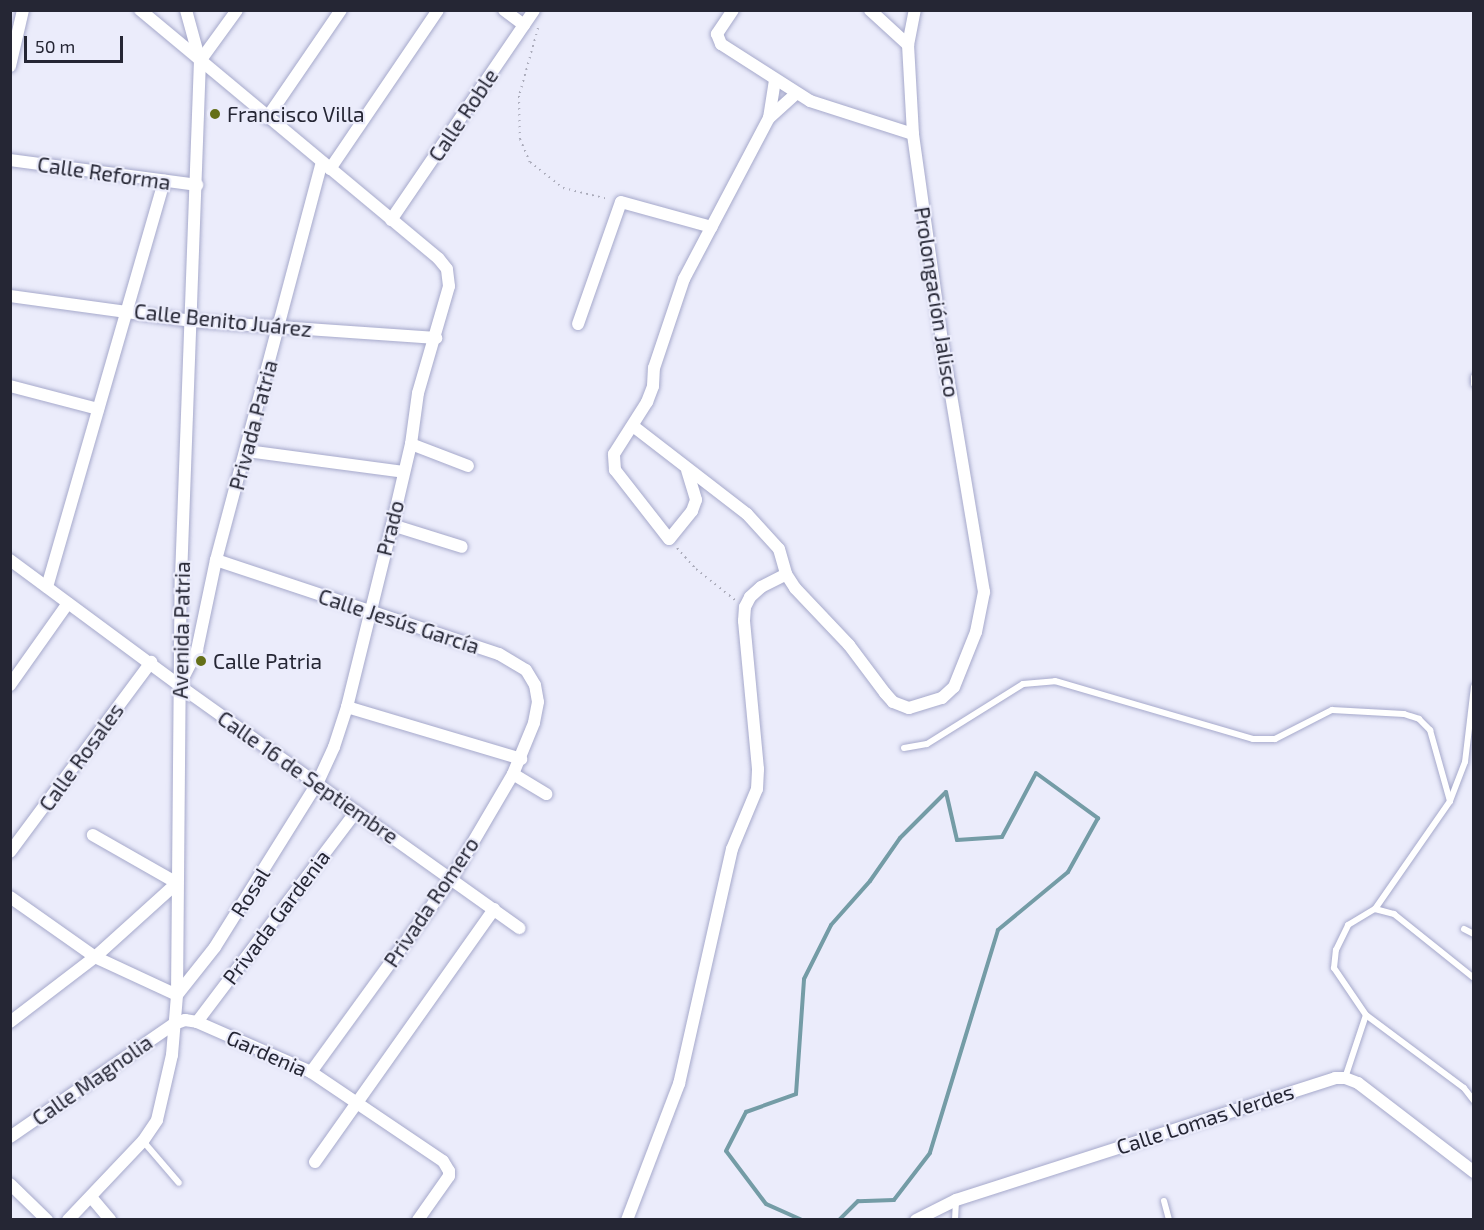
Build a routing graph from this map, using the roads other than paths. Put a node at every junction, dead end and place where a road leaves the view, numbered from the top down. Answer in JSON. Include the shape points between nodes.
{"nodes":[{"id":1,"x":23,"y":10,"type":"edge"},
{"id":2,"x":140,"y":10,"type":"edge"},
{"id":3,"x":186,"y":10,"type":"edge"},
{"id":4,"x":237,"y":10,"type":"edge"},
{"id":5,"x":341,"y":10,"type":"edge"},
{"id":6,"x":438,"y":10,"type":"edge"},
{"id":7,"x":504,"y":10,"type":"edge"},
{"id":8,"x":733,"y":10,"type":"edge"},
{"id":9,"x":870,"y":10,"type":"edge"},
{"id":10,"x":915,"y":10,"type":"edge"},
{"id":11,"x":537,"y":16,"type":"edge"},
{"id":12,"x":524,"y":25,"type":"junction"},
{"id":13,"x":13,"y":39,"type":"edge"},
{"id":14,"x":908,"y":45,"type":"junction"},
{"id":15,"x":200,"y":61,"type":"junction"},
{"id":16,"x":10,"y":66,"type":"edge"},
{"id":17,"x":775,"y":80,"type":"junction"},
{"id":18,"x":796,"y":94,"type":"junction"},
{"id":19,"x":769,"y":117,"type":"junction"},
{"id":20,"x":267,"y":118,"type":"junction"},
{"id":21,"x":913,"y":134,"type":"junction"},
{"id":22,"x":10,"y":160,"type":"edge"},
{"id":23,"x":326,"y":166,"type":"junction"},
{"id":24,"x":164,"y":181,"type":"junction"},
{"id":25,"x":197,"y":185,"type":"junction"},
{"id":26,"x":391,"y":220,"type":"junction"},
{"id":27,"x":712,"y":228,"type":"junction"},
{"id":28,"x":10,"y":296,"type":"edge"},
{"id":29,"x":127,"y":310,"type":"junction"},
{"id":30,"x":192,"y":321,"type":"junction"},
{"id":31,"x":578,"y":324,"type":"dead end"},
{"id":32,"x":279,"y":329,"type":"junction"},
{"id":33,"x":436,"y":338,"type":"junction"},
{"id":34,"x":1473,"y":377,"type":"edge"},
{"id":35,"x":1473,"y":384,"type":"edge"},
{"id":36,"x":10,"y":386,"type":"edge"},
{"id":37,"x":98,"y":410,"type":"junction"},
{"id":38,"x":633,"y":426,"type":"junction"},
{"id":39,"x":411,"y":444,"type":"junction"},
{"id":40,"x":247,"y":451,"type":"junction"},
{"id":41,"x":468,"y":466,"type":"dead end"},
{"id":42,"x":687,"y":470,"type":"junction"},
{"id":43,"x":404,"y":472,"type":"junction"},
{"id":44,"x":392,"y":525,"type":"junction"},
{"id":45,"x":462,"y":547,"type":"dead end"},
{"id":46,"x":10,"y":560,"type":"edge"},
{"id":47,"x":216,"y":560,"type":"junction"},
{"id":48,"x":786,"y":574,"type":"junction"},
{"id":49,"x":47,"y":587,"type":"junction"},
{"id":50,"x":68,"y":603,"type":"junction"},
{"id":51,"x":370,"y":610,"type":"junction"},
{"id":52,"x":151,"y":662,"type":"junction"},
{"id":53,"x":12,"y":681,"type":"edge"},
{"id":54,"x":180,"y":686,"type":"junction"},
{"id":55,"x":1473,"y":687,"type":"edge"},
{"id":56,"x":347,"y":707,"type":"junction"},
{"id":57,"x":534,"y":723,"type":"joint"},
{"id":58,"x":904,"y":748,"type":"dead end"},
{"id":59,"x":521,"y":759,"type":"junction"},
{"id":60,"x":513,"y":774,"type":"junction"},
{"id":61,"x":317,"y":784,"type":"junction"},
{"id":62,"x":546,"y":794,"type":"dead end"},
{"id":63,"x":1450,"y":801,"type":"junction"},
{"id":64,"x":356,"y":812,"type":"junction"},
{"id":65,"x":93,"y":835,"type":"dead end"},
{"id":66,"x":10,"y":852,"type":"edge"},
{"id":67,"x":452,"y":878,"type":"junction"},
{"id":68,"x":177,"y":883,"type":"junction"},
{"id":69,"x":10,"y":897,"type":"edge"},
{"id":70,"x":494,"y":909,"type":"junction"},
{"id":71,"x":1375,"y":909,"type":"junction"},
{"id":72,"x":519,"y":928,"type":"dead end"},
{"id":73,"x":1464,"y":929,"type":"dead end"},
{"id":74,"x":1473,"y":934,"type":"edge"},
{"id":75,"x":95,"y":957,"type":"junction"},
{"id":76,"x":1473,"y":978,"type":"edge"},
{"id":77,"x":177,"y":995,"type":"junction"},
{"id":78,"x":1366,"y":1015,"type":"junction"},
{"id":79,"x":10,"y":1022,"type":"edge"},
{"id":80,"x":197,"y":1022,"type":"junction"},
{"id":81,"x":174,"y":1024,"type":"junction"},
{"id":82,"x":311,"y":1072,"type":"junction"},
{"id":83,"x":1345,"y":1078,"type":"junction"},
{"id":84,"x":356,"y":1101,"type":"junction"},
{"id":85,"x":1473,"y":1101,"type":"edge"},
{"id":86,"x":10,"y":1137,"type":"edge"},
{"id":87,"x":143,"y":1141,"type":"junction"},
{"id":88,"x":315,"y":1162,"type":"dead end"},
{"id":89,"x":1473,"y":1172,"type":"edge"},
{"id":90,"x":178,"y":1184,"type":"dead end"},
{"id":91,"x":12,"y":1188,"type":"edge"},
{"id":92,"x":91,"y":1197,"type":"junction"},
{"id":93,"x":956,"y":1200,"type":"junction"},
{"id":94,"x":1164,"y":1201,"type":"dead end"},
{"id":95,"x":47,"y":1220,"type":"edge"},
{"id":96,"x":68,"y":1220,"type":"edge"},
{"id":97,"x":110,"y":1220,"type":"edge"},
{"id":98,"x":418,"y":1220,"type":"edge"},
{"id":99,"x":627,"y":1220,"type":"edge"},
{"id":100,"x":916,"y":1220,"type":"edge"},
{"id":101,"x":956,"y":1220,"type":"edge"},
{"id":102,"x":1169,"y":1220,"type":"edge"}],
"edges":[{"from":1,"to":13,"type":"street"},
{"from":2,"to":15,"type":"street"},
{"from":3,"to":15,"type":"street","name":"Avenida Patria"},
{"from":4,"to":15,"type":"street"},
{"from":5,"to":20,"type":"street"},
{"from":6,"to":23,"type":"street","name":"Privada Patria"},
{"from":7,"to":12,"type":"street"},
{"from":8,"to":17,"type":"street","via":[[716,37]]},
{"from":9,"to":14,"type":"street"},
{"from":10,"to":14,"type":"street","name":"Prolongación Jalisco"},
{"from":11,"to":12,"type":"street","name":"Calle Roble"},
{"from":12,"to":26,"type":"street","name":"Calle Roble"},
{"from":13,"to":16,"type":"street"},
{"from":14,"to":21,"type":"street","name":"Prolongación Jalisco"},
{"from":15,"to":20,"type":"street"},
{"from":15,"to":25,"type":"street","name":"Avenida Patria"},
{"from":17,"to":18,"type":"street"},
{"from":17,"to":19,"type":"street"},
{"from":18,"to":19,"type":"street"},
{"from":18,"to":21,"type":"street"},
{"from":19,"to":27,"type":"street"},
{"from":20,"to":23,"type":"street"},
{"from":21,"to":48,"type":"street","name":"Prolongación Jalisco","via":[[984,592],[976,632],[962,670],[948,693],[909,708],[893,702]]},
{"from":22,"to":24,"type":"street","name":"Calle Reforma"},
{"from":23,"to":26,"type":"street"},
{"from":23,"to":32,"type":"street","name":"Privada Patria"},
{"from":24,"to":25,"type":"street","name":"Calle Reforma"},
{"from":24,"to":29,"type":"street"},
{"from":25,"to":30,"type":"street","name":"Avenida Patria"},
{"from":26,"to":33,"type":"street","name":"Prado","via":[[447,269],[449,286]]},
{"from":27,"to":31,"type":"street","via":[[621,202]]},
{"from":27,"to":38,"type":"street","via":[[684,279],[654,368],[652,386]]},
{"from":28,"to":29,"type":"street","name":"Calle Benito Juárez"},
{"from":29,"to":30,"type":"street","name":"Calle Benito Juárez"},
{"from":29,"to":37,"type":"street"},
{"from":30,"to":32,"type":"street","name":"Calle Benito Juárez"},
{"from":30,"to":54,"type":"street","name":"Avenida Patria"},
{"from":32,"to":33,"type":"street","name":"Calle Benito Juárez"},
{"from":32,"to":40,"type":"street","name":"Privada Patria"},
{"from":33,"to":39,"type":"street","name":"Prado","via":[[418,393]]},
{"from":34,"to":35,"type":"lane"},
{"from":36,"to":37,"type":"street"},
{"from":37,"to":49,"type":"street"},
{"from":38,"to":42,"type":"street"},
{"from":38,"to":42,"type":"street","via":[[614,454],[615,470],[669,539],[696,500]]},
{"from":39,"to":41,"type":"street"},
{"from":39,"to":43,"type":"street","name":"Prado"},
{"from":40,"to":43,"type":"street"},
{"from":40,"to":47,"type":"street","name":"Privada Patria"},
{"from":42,"to":48,"type":"street","via":[[747,514],[780,549]]},
{"from":43,"to":44,"type":"street","name":"Prado"},
{"from":44,"to":45,"type":"street"},
{"from":44,"to":51,"type":"street","name":"Prado"},
{"from":46,"to":49,"type":"street","name":"Calle 16 de Septiembre"},
{"from":47,"to":51,"type":"street","name":"Calle Jesús García"},
{"from":47,"to":54,"type":"street","name":"Privada Patria","via":[[197,650]]},
{"from":48,"to":99,"type":"street","via":[[761,587],[745,607],[757,789],[732,849],[679,1084]]},
{"from":49,"to":50,"type":"street","name":"Calle 16 de Septiembre"},
{"from":50,"to":52,"type":"street","name":"Calle 16 de Septiembre"},
{"from":50,"to":53,"type":"street"},
{"from":51,"to":56,"type":"street","name":"Prado"},
{"from":51,"to":57,"type":"street","name":"Calle Jesús García","via":[[514,661],[526,670],[535,685],[538,702]]},
{"from":52,"to":54,"type":"street","name":"Calle 16 de Septiembre"},
{"from":52,"to":66,"type":"street","name":"Calle Rosales"},
{"from":54,"to":61,"type":"street","name":"Calle 16 de Septiembre"},
{"from":54,"to":68,"type":"street","name":"Avenida Patria"},
{"from":55,"to":63,"type":"lane","via":[[1465,762]]},
{"from":56,"to":59,"type":"street"},
{"from":56,"to":61,"type":"street","name":"Prado"},
{"from":57,"to":59,"type":"street","name":"Privada Romero"},
{"from":58,"to":63,"type":"lane","via":[[927,744],[1023,684],[1055,681],[1253,739],[1275,739],[1332,710],[1404,714],[1419,719],[1430,730]]},
{"from":59,"to":60,"type":"street","name":"Privada Romero"},
{"from":60,"to":62,"type":"street"},
{"from":60,"to":67,"type":"street","name":"Privada Romero"},
{"from":61,"to":64,"type":"street","name":"Calle 16 de Septiembre"},
{"from":61,"to":77,"type":"street","name":"Rosal","via":[[215,946]]},
{"from":63,"to":71,"type":"lane"},
{"from":64,"to":67,"type":"street","name":"Calle 16 de Septiembre"},
{"from":64,"to":80,"type":"street","name":"Privada Gardenia"},
{"from":65,"to":68,"type":"street"},
{"from":67,"to":70,"type":"street","name":"Calle 16 de Septiembre"},
{"from":67,"to":82,"type":"street","name":"Privada Romero"},
{"from":68,"to":75,"type":"street"},
{"from":68,"to":77,"type":"street","name":"Avenida Patria"},
{"from":69,"to":75,"type":"street"},
{"from":70,"to":72,"type":"street","name":"Calle 16 de Septiembre"},
{"from":70,"to":84,"type":"street"},
{"from":71,"to":76,"type":"lane","via":[[1404,921]]},
{"from":71,"to":78,"type":"lane","via":[[1348,925],[1336,950],[1334,968]]},
{"from":73,"to":74,"type":"lane"},
{"from":75,"to":77,"type":"street"},
{"from":75,"to":79,"type":"street"},
{"from":77,"to":81,"type":"street","name":"Avenida Patria"},
{"from":78,"to":83,"type":"lane"},
{"from":78,"to":85,"type":"lane","via":[[1464,1088]]},
{"from":80,"to":81,"type":"street","name":"Gardenia","via":[[185,1020]]},
{"from":80,"to":82,"type":"street","name":"Gardenia"},
{"from":81,"to":86,"type":"street","name":"Calle Magnolia"},
{"from":81,"to":87,"type":"street","name":"Avenida Patria","via":[[165,1093],[157,1120]]},
{"from":82,"to":84,"type":"street","name":"Gardenia"},
{"from":83,"to":89,"type":"street","via":[[1358,1083]]},
{"from":83,"to":93,"type":"street","name":"Calle Lomas Verdes","via":[[1322,1080]]},
{"from":84,"to":88,"type":"street"},
{"from":84,"to":98,"type":"street","name":"Gardenia","via":[[443,1161],[449,1170],[446,1182]]},
{"from":87,"to":90,"type":"lane"},
{"from":87,"to":92,"type":"street","name":"Avenida Patria"},
{"from":91,"to":95,"type":"street"},
{"from":92,"to":96,"type":"street","name":"Avenida Patria"},
{"from":92,"to":97,"type":"street"},
{"from":93,"to":100,"type":"street","name":"Calle Lomas Verdes"},
{"from":93,"to":101,"type":"lane"},
{"from":94,"to":102,"type":"lane"}]}
